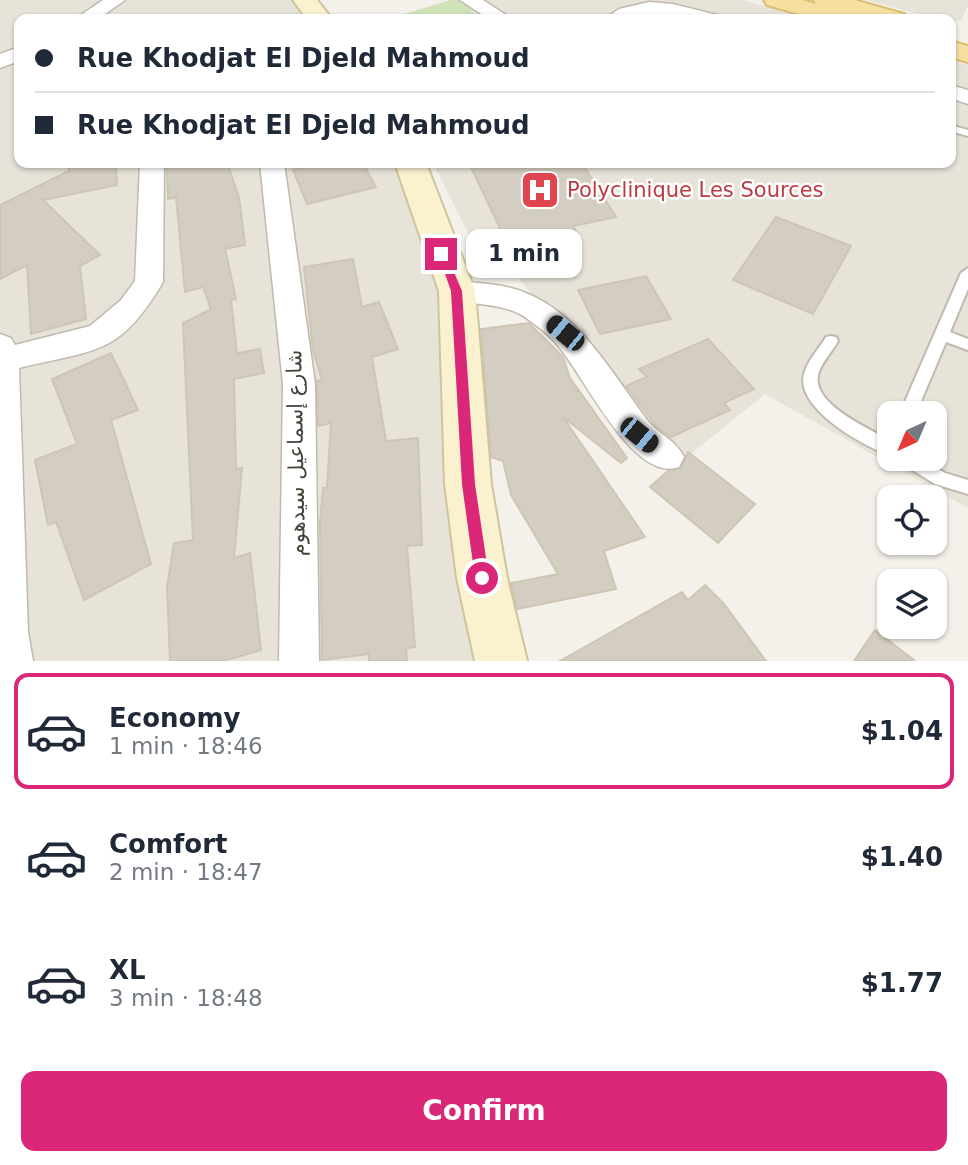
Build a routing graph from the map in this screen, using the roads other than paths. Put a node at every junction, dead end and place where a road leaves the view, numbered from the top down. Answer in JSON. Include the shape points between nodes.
{"nodes":[{"id":1,"x":116,"y":0,"type":"edge"},
{"id":2,"x":469,"y":0,"type":"edge"},
{"id":3,"x":634,"y":0,"type":"edge"},
{"id":4,"x":776,"y":0,"type":"edge"},
{"id":5,"x":825,"y":0,"type":"edge"},
{"id":6,"x":655,"y":4,"type":"junction"},
{"id":7,"x":93,"y":14,"type":"edge"},
{"id":8,"x":493,"y":14,"type":"edge"},
{"id":9,"x":622,"y":14,"type":"edge"},
{"id":10,"x":678,"y":14,"type":"edge"},
{"id":11,"x":826,"y":14,"type":"edge"},
{"id":12,"x":877,"y":14,"type":"edge"},
{"id":13,"x":152,"y":168,"type":"edge"},
{"id":14,"x":273,"y":168,"type":"edge"},
{"id":15,"x":412,"y":168,"type":"edge"},
{"id":16,"x":968,"y":273,"type":"edge"},
{"id":17,"x":457,"y":291,"type":"junction"},
{"id":18,"x":941,"y":334,"type":"junction"},
{"id":19,"x":831,"y":341,"type":"dead end"},
{"id":20,"x":968,"y":345,"type":"edge"},
{"id":21,"x":1,"y":353,"type":"edge"},
{"id":22,"x":913,"y":401,"type":"edge"},
{"id":23,"x":877,"y":441,"type":"edge"},
{"id":24,"x":667,"y":457,"type":"dead end"},
{"id":25,"x":928,"y":471,"type":"edge"},
{"id":26,"x":968,"y":487,"type":"edge"},
{"id":27,"x":13,"y":661,"type":"edge"},
{"id":28,"x":299,"y":661,"type":"edge"},
{"id":29,"x":501,"y":661,"type":"edge"}],
"edges":[{"from":1,"to":7,"type":"street"},
{"from":2,"to":8,"type":"street"},
{"from":3,"to":6,"type":"street"},
{"from":4,"to":11,"type":"main road"},
{"from":5,"to":12,"type":"main road"},
{"from":6,"to":9,"type":"street","via":[[635,6]]},
{"from":6,"to":10,"type":"street"},
{"from":13,"to":21,"type":"street","via":[[149,282],[131,309],[99,335]]},
{"from":14,"to":28,"type":"street","name":"شارع إسماعيل سيدهوم","via":[[299,384]]},
{"from":15,"to":17,"type":"street"},
{"from":16,"to":18,"type":"lane"},
{"from":17,"to":24,"type":"street","via":[[510,299],[533,308],[565,333],[639,435]]},
{"from":17,"to":29,"type":"street","via":[[468,484]]},
{"from":18,"to":20,"type":"lane"},
{"from":18,"to":22,"type":"lane"},
{"from":19,"to":23,"type":"lane","via":[[809,376],[811,390],[822,408]]},
{"from":21,"to":27,"type":"street","via":[[8,632]]},
{"from":25,"to":26,"type":"lane"}]}
